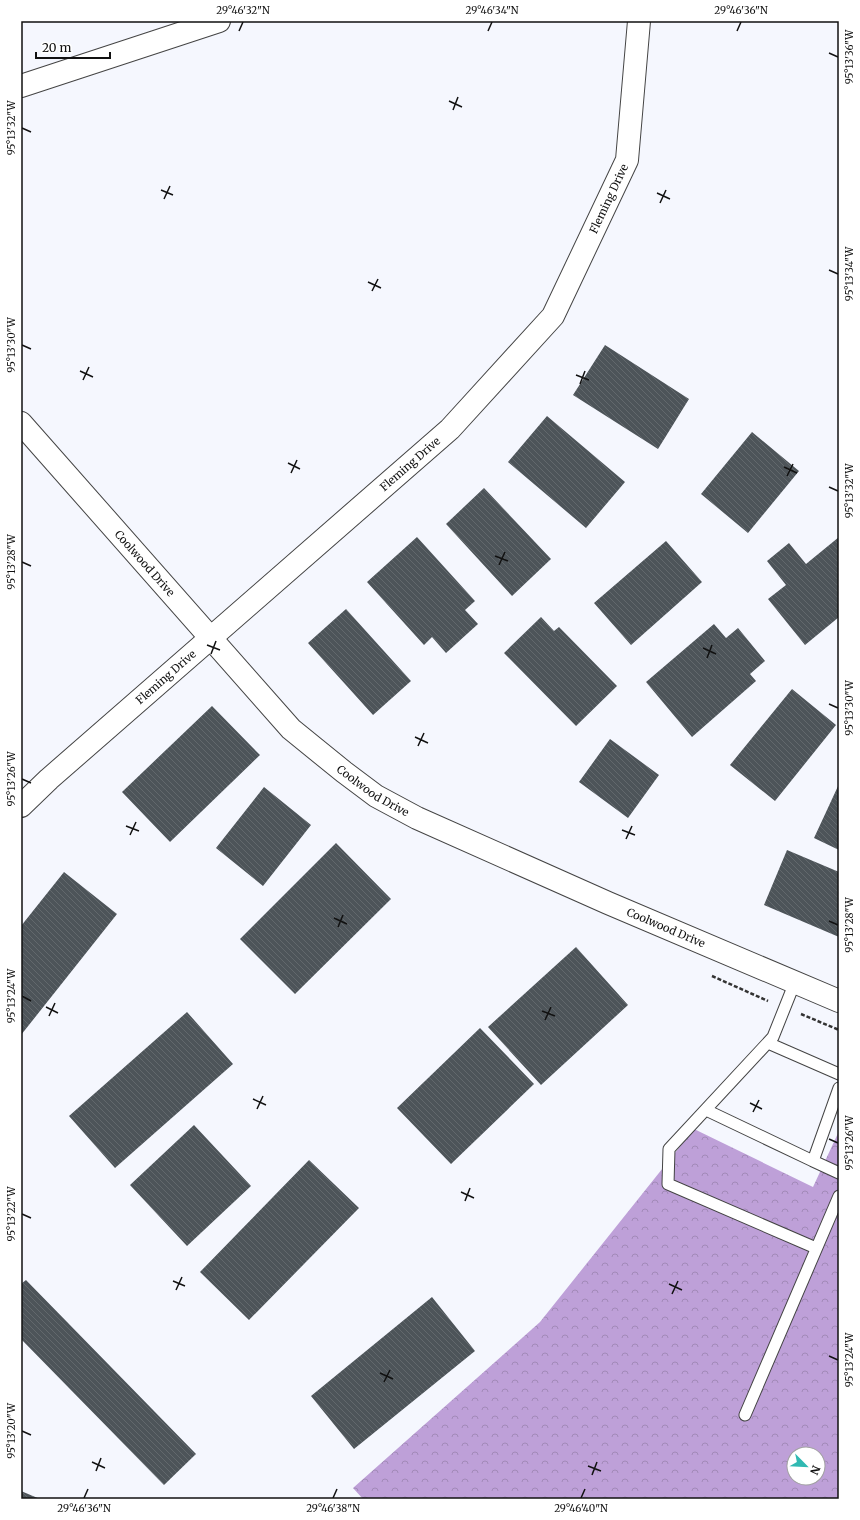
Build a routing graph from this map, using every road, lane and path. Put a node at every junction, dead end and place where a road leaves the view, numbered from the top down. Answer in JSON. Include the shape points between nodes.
{"nodes":[{"id":1,"x":219,"y":21,"type":"edge"},
{"id":2,"x":639,"y":21,"type":"edge"},
{"id":3,"x":21,"y":86,"type":"edge"},
{"id":4,"x":21,"y":422,"type":"edge"},
{"id":5,"x":210,"y":638,"type":"junction"},
{"id":6,"x":21,"y":806,"type":"edge"},
{"id":7,"x":795,"y":982,"type":"junction"},
{"id":8,"x":839,"y":1001,"type":"edge"},
{"id":9,"x":768,"y":1043,"type":"junction"},
{"id":10,"x":839,"y":1074,"type":"edge"},
{"id":11,"x":839,"y":1088,"type":"edge"},
{"id":12,"x":706,"y":1110,"type":"junction"},
{"id":13,"x":812,"y":1161,"type":"junction"},
{"id":14,"x":839,"y":1173,"type":"edge"},
{"id":15,"x":839,"y":1196,"type":"edge"},
{"id":16,"x":816,"y":1248,"type":"junction"},
{"id":17,"x":745,"y":1415,"type":"dead end"}],
"edges":[{"from":1,"to":3,"type":"street"},
{"from":2,"to":5,"type":"street","name":"Fleming Drive","via":[[627,160],[553,316],[450,429]]},
{"from":4,"to":5,"type":"street","name":"Coolwood Drive"},
{"from":5,"to":6,"type":"street","name":"Fleming Drive"},
{"from":5,"to":7,"type":"street","name":"Coolwood Drive","via":[[291,729],[376,796],[424,822]]},
{"from":7,"to":8,"type":"street","name":"Coolwood Drive"},
{"from":7,"to":9,"type":"lane","via":[[773,1037]]},
{"from":9,"to":10,"type":"lane"},
{"from":9,"to":12,"type":"lane"},
{"from":11,"to":13,"type":"lane"},
{"from":12,"to":13,"type":"lane"},
{"from":12,"to":16,"type":"lane","via":[[669,1149],[668,1184]]},
{"from":13,"to":14,"type":"lane"},
{"from":15,"to":16,"type":"lane"},
{"from":16,"to":17,"type":"lane"}]}
